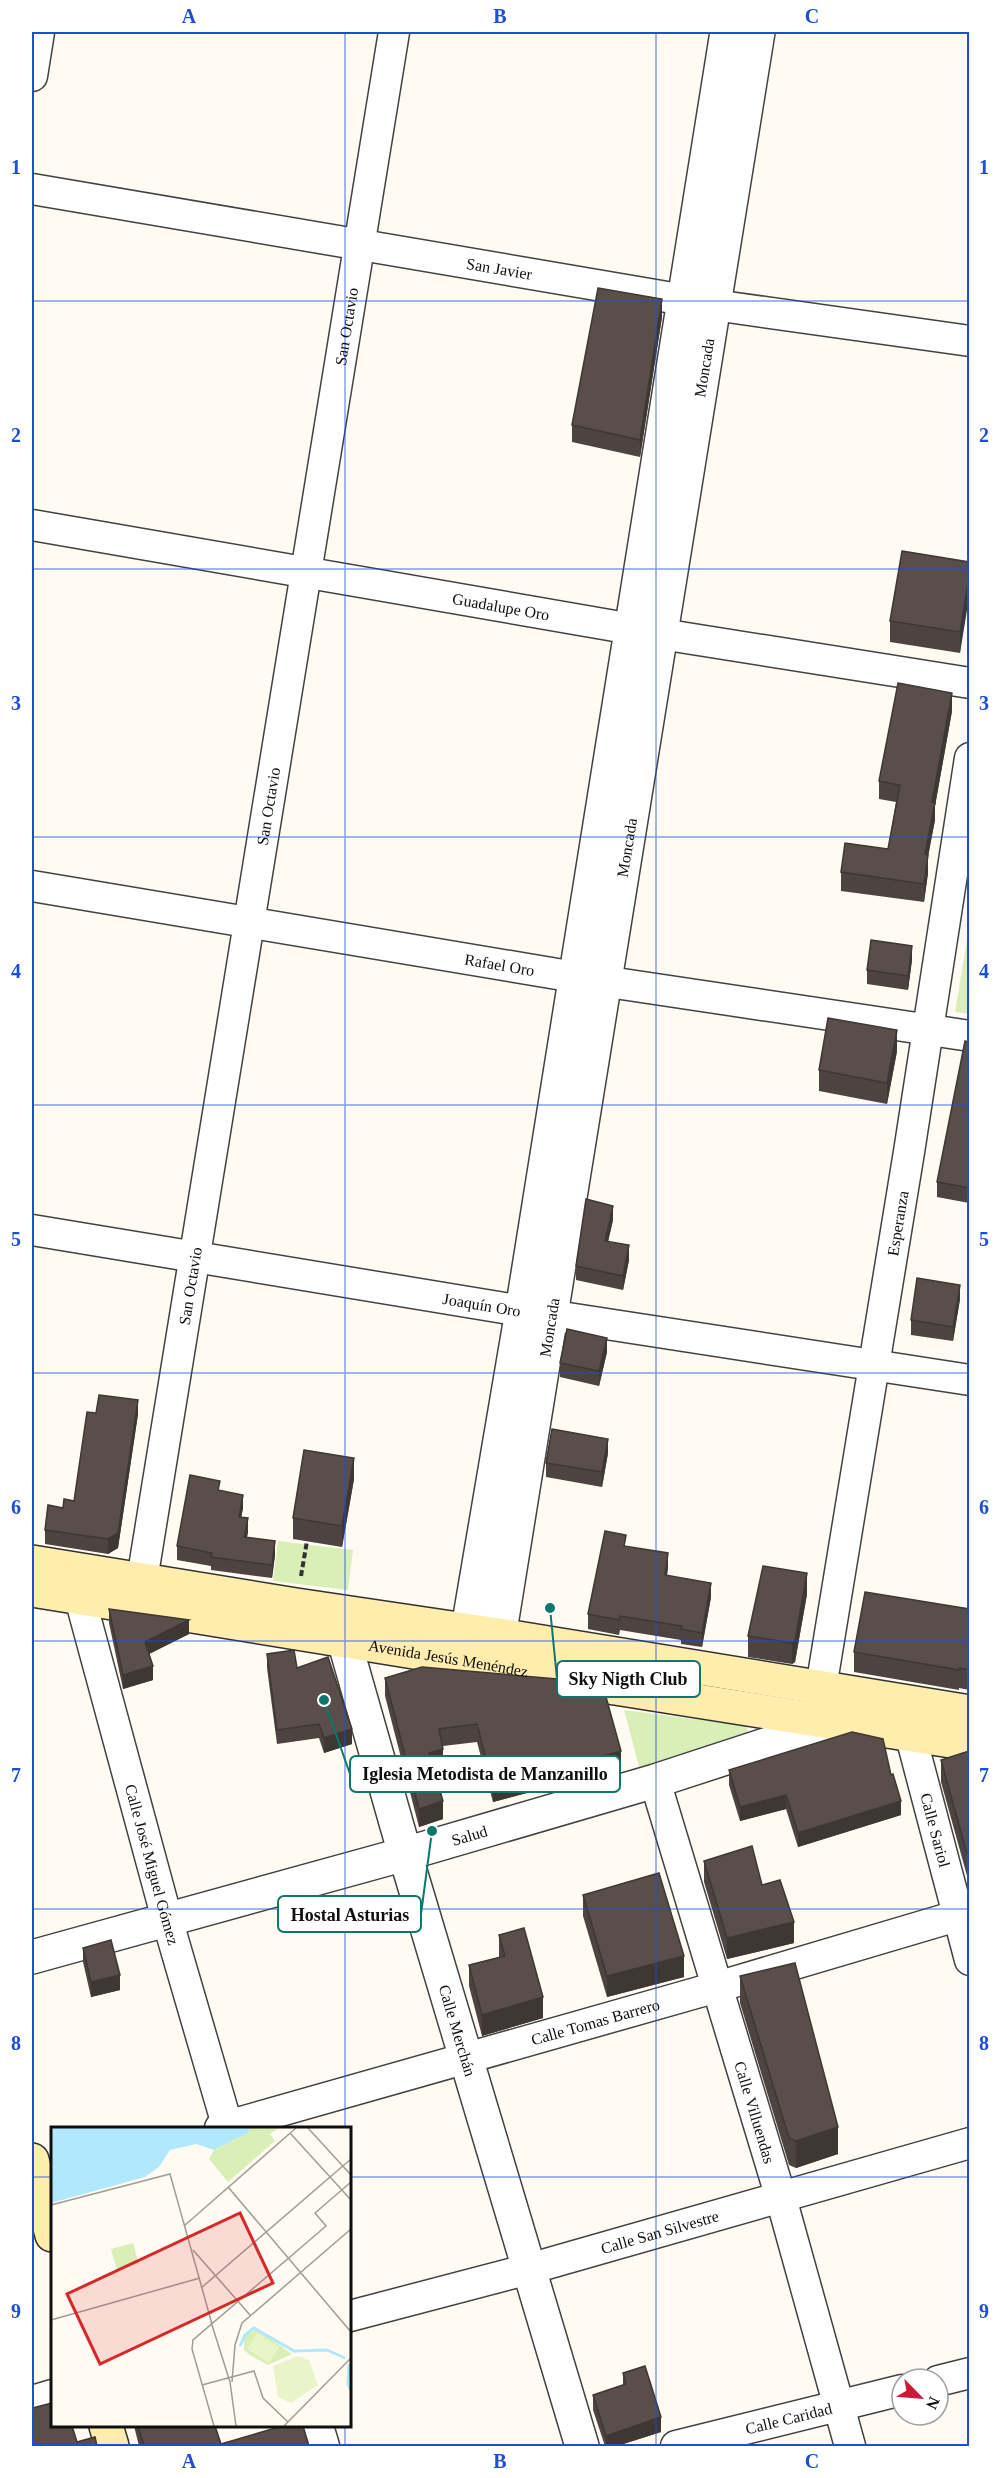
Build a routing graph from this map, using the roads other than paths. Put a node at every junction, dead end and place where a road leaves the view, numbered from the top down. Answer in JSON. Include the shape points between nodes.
{"nodes":[{"id":1,"x":39,"y":32,"type":"edge"},
{"id":2,"x":394,"y":32,"type":"edge"},
{"id":3,"x":727,"y":32,"type":"edge"},
{"id":4,"x":758,"y":32,"type":"edge"},
{"id":5,"x":32,"y":76,"type":"edge"},
{"id":6,"x":32,"y":189,"type":"edge"},
{"id":7,"x":360,"y":244,"type":"junction"},
{"id":8,"x":699,"y":302,"type":"junction"},
{"id":9,"x":969,"y":341,"type":"edge"},
{"id":10,"x":32,"y":525,"type":"edge"},
{"id":11,"x":308,"y":572,"type":"junction"},
{"id":12,"x":646,"y":631,"type":"junction"},
{"id":13,"x":969,"y":683,"type":"edge"},
{"id":14,"x":969,"y":758,"type":"edge"},
{"id":15,"x":32,"y":886,"type":"edge"},
{"id":16,"x":250,"y":923,"type":"junction"},
{"id":17,"x":590,"y":979,"type":"junction"},
{"id":18,"x":928,"y":1029,"type":"junction"},
{"id":19,"x":969,"y":1036,"type":"edge"},
{"id":20,"x":32,"y":1230,"type":"edge"},
{"id":21,"x":195,"y":1257,"type":"junction"},
{"id":22,"x":536,"y":1313,"type":"junction"},
{"id":23,"x":873,"y":1364,"type":"junction"},
{"id":24,"x":969,"y":1380,"type":"edge"},
{"id":25,"x":32,"y":1562,"type":"edge"},
{"id":26,"x":142,"y":1580,"type":"junction"},
{"id":27,"x":32,"y":1590,"type":"edge"},
{"id":28,"x":80,"y":1598,"type":"junction"},
{"id":29,"x":341,"y":1626,"type":"junction"},
{"id":30,"x":481,"y":1647,"type":"junction"},
{"id":31,"x":821,"y":1688,"type":"junction"},
{"id":32,"x":902,"y":1700,"type":"junction"},
{"id":33,"x":969,"y":1712,"type":"edge"},
{"id":34,"x":836,"y":1722,"type":"junction"},
{"id":35,"x":909,"y":1732,"type":"junction"},
{"id":36,"x":969,"y":1744,"type":"edge"},
{"id":37,"x":655,"y":1781,"type":"junction"},
{"id":38,"x":405,"y":1854,"type":"junction"},
{"id":39,"x":963,"y":1914,"type":"edge"},
{"id":40,"x":167,"y":1919,"type":"junction"},
{"id":41,"x":32,"y":1957,"type":"edge"},
{"id":42,"x":969,"y":1960,"type":"edge"},
{"id":43,"x":717,"y":1987,"type":"junction"},
{"id":44,"x":466,"y":2060,"type":"junction"},
{"id":45,"x":225,"y":2127,"type":"edge"},
{"id":46,"x":229,"y":2127,"type":"edge"},
{"id":47,"x":969,"y":2143,"type":"edge"},
{"id":48,"x":38,"y":2174,"type":"edge"},
{"id":49,"x":781,"y":2198,"type":"junction"},
{"id":50,"x":51,"y":2231,"type":"edge"},
{"id":51,"x":529,"y":2269,"type":"junction"},
{"id":52,"x":351,"y":2316,"type":"edge"},
{"id":53,"x":969,"y":2373,"type":"edge"},
{"id":54,"x":950,"y":2378,"type":"edge"},
{"id":55,"x":890,"y":2393,"type":"edge"},
{"id":56,"x":51,"y":2395,"type":"edge"},
{"id":57,"x":32,"y":2401,"type":"edge"},
{"id":58,"x":838,"y":2406,"type":"junction"},
{"id":59,"x":106,"y":2427,"type":"edge"},
{"id":60,"x":318,"y":2427,"type":"edge"},
{"id":61,"x":112,"y":2446,"type":"edge"},
{"id":62,"x":324,"y":2446,"type":"edge"},
{"id":63,"x":582,"y":2446,"type":"edge"},
{"id":64,"x":676,"y":2446,"type":"edge"},
{"id":65,"x":850,"y":2446,"type":"edge"}],
"edges":[{"from":1,"to":5,"type":"street"},
{"from":2,"to":7,"type":"street","name":"San Octavio"},
{"from":3,"to":8,"type":"street","name":"Moncada"},
{"from":4,"to":8,"type":"street","name":"Moncada"},
{"from":6,"to":7,"type":"street","name":"San Javier"},
{"from":7,"to":8,"type":"street","name":"San Javier"},
{"from":7,"to":11,"type":"street","name":"San Octavio"},
{"from":8,"to":9,"type":"street","name":"San Javier"},
{"from":8,"to":12,"type":"street","name":"Moncada"},
{"from":10,"to":11,"type":"street","name":"Guadalupe Oro"},
{"from":11,"to":12,"type":"street","name":"Guadalupe Oro"},
{"from":11,"to":16,"type":"street","name":"San Octavio"},
{"from":12,"to":13,"type":"street","name":"Guadalupe Oro"},
{"from":12,"to":17,"type":"street","name":"Moncada"},
{"from":14,"to":18,"type":"street","name":"Esperanza"},
{"from":15,"to":16,"type":"street","name":"Rafael Oro"},
{"from":16,"to":17,"type":"street","name":"Rafael Oro"},
{"from":16,"to":21,"type":"street","name":"San Octavio"},
{"from":17,"to":18,"type":"street","name":"Rafael Oro"},
{"from":17,"to":22,"type":"street","name":"Moncada"},
{"from":18,"to":19,"type":"street","name":"Rafael Oro"},
{"from":18,"to":23,"type":"street","name":"Esperanza"},
{"from":20,"to":21,"type":"street","name":"Joaquín Oro"},
{"from":21,"to":22,"type":"street","name":"Joaquín Oro"},
{"from":21,"to":26,"type":"street","name":"San Octavio"},
{"from":22,"to":23,"type":"street","name":"Joaquín Oro"},
{"from":22,"to":30,"type":"street","name":"Moncada"},
{"from":23,"to":24,"type":"street","name":"Joaquín Oro"},
{"from":23,"to":31,"type":"street","name":"Esperanza"},
{"from":25,"to":26,"type":"main road","name":"Avenida Jesús Menéndez"},
{"from":26,"to":29,"type":"main road","name":"Avenida Jesús Menéndez","via":[[296,1605]]},
{"from":27,"to":28,"type":"main road","name":"Avenida Jesús Menéndez"},
{"from":28,"to":29,"type":"main road","name":"Avenida Jesús Menéndez"},
{"from":28,"to":40,"type":"street","name":"Calle José Miguel Gómez"},
{"from":29,"to":30,"type":"main road","name":"Avenida Jesús Menéndez"},
{"from":29,"to":38,"type":"street","name":"Calle Merchán"},
{"from":30,"to":31,"type":"main road","name":"Avenida Jesús Menéndez"},
{"from":30,"to":34,"type":"main road","name":"Avenida Jesús Menéndez","via":[[615,1688]]},
{"from":31,"to":32,"type":"main road","name":"Avenida Jesús Menéndez"},
{"from":32,"to":33,"type":"main road","name":"Avenida Jesús Menéndez"},
{"from":32,"to":35,"type":"street","name":"Calle Sariol"},
{"from":34,"to":35,"type":"main road","name":"Avenida Jesús Menéndez"},
{"from":34,"to":37,"type":"street","name":"Salud"},
{"from":35,"to":36,"type":"main road","name":"Avenida Jesús Menéndez"},
{"from":35,"to":39,"type":"street","name":"Calle Sariol"},
{"from":37,"to":38,"type":"street","name":"Salud"},
{"from":37,"to":43,"type":"street","name":"Calle Villuendas"},
{"from":38,"to":40,"type":"street","name":"Salud"},
{"from":38,"to":44,"type":"street","name":"Calle Merchán"},
{"from":39,"to":42,"type":"street","name":"Calle Sariol"},
{"from":39,"to":43,"type":"street","name":"Calle Tomas Barrero"},
{"from":40,"to":41,"type":"street","name":"Salud"},
{"from":40,"to":45,"type":"street","name":"Calle José Miguel Gómez"},
{"from":43,"to":44,"type":"street","name":"Calle Tomas Barrero"},
{"from":43,"to":49,"type":"street","name":"Calle Villuendas"},
{"from":44,"to":46,"type":"street","name":"Calle Tomas Barrero"},
{"from":44,"to":51,"type":"street","name":"Calle Merchán"},
{"from":47,"to":49,"type":"street","name":"Calle San Silvestre"},
{"from":48,"to":50,"type":"main road"},
{"from":49,"to":51,"type":"street","name":"Calle San Silvestre"},
{"from":49,"to":58,"type":"street","name":"Calle Villuendas"},
{"from":51,"to":52,"type":"street","name":"Calle San Silvestre"},
{"from":51,"to":63,"type":"street","name":"Calle Merchán"},
{"from":53,"to":54,"type":"street"},
{"from":55,"to":58,"type":"street","name":"Calle Caridad"},
{"from":56,"to":57,"type":"street"},
{"from":58,"to":64,"type":"street","name":"Calle Caridad"},
{"from":58,"to":65,"type":"street","name":"Calle Villuendas"},
{"from":59,"to":61,"type":"main road"},
{"from":60,"to":62,"type":"street"}]}
